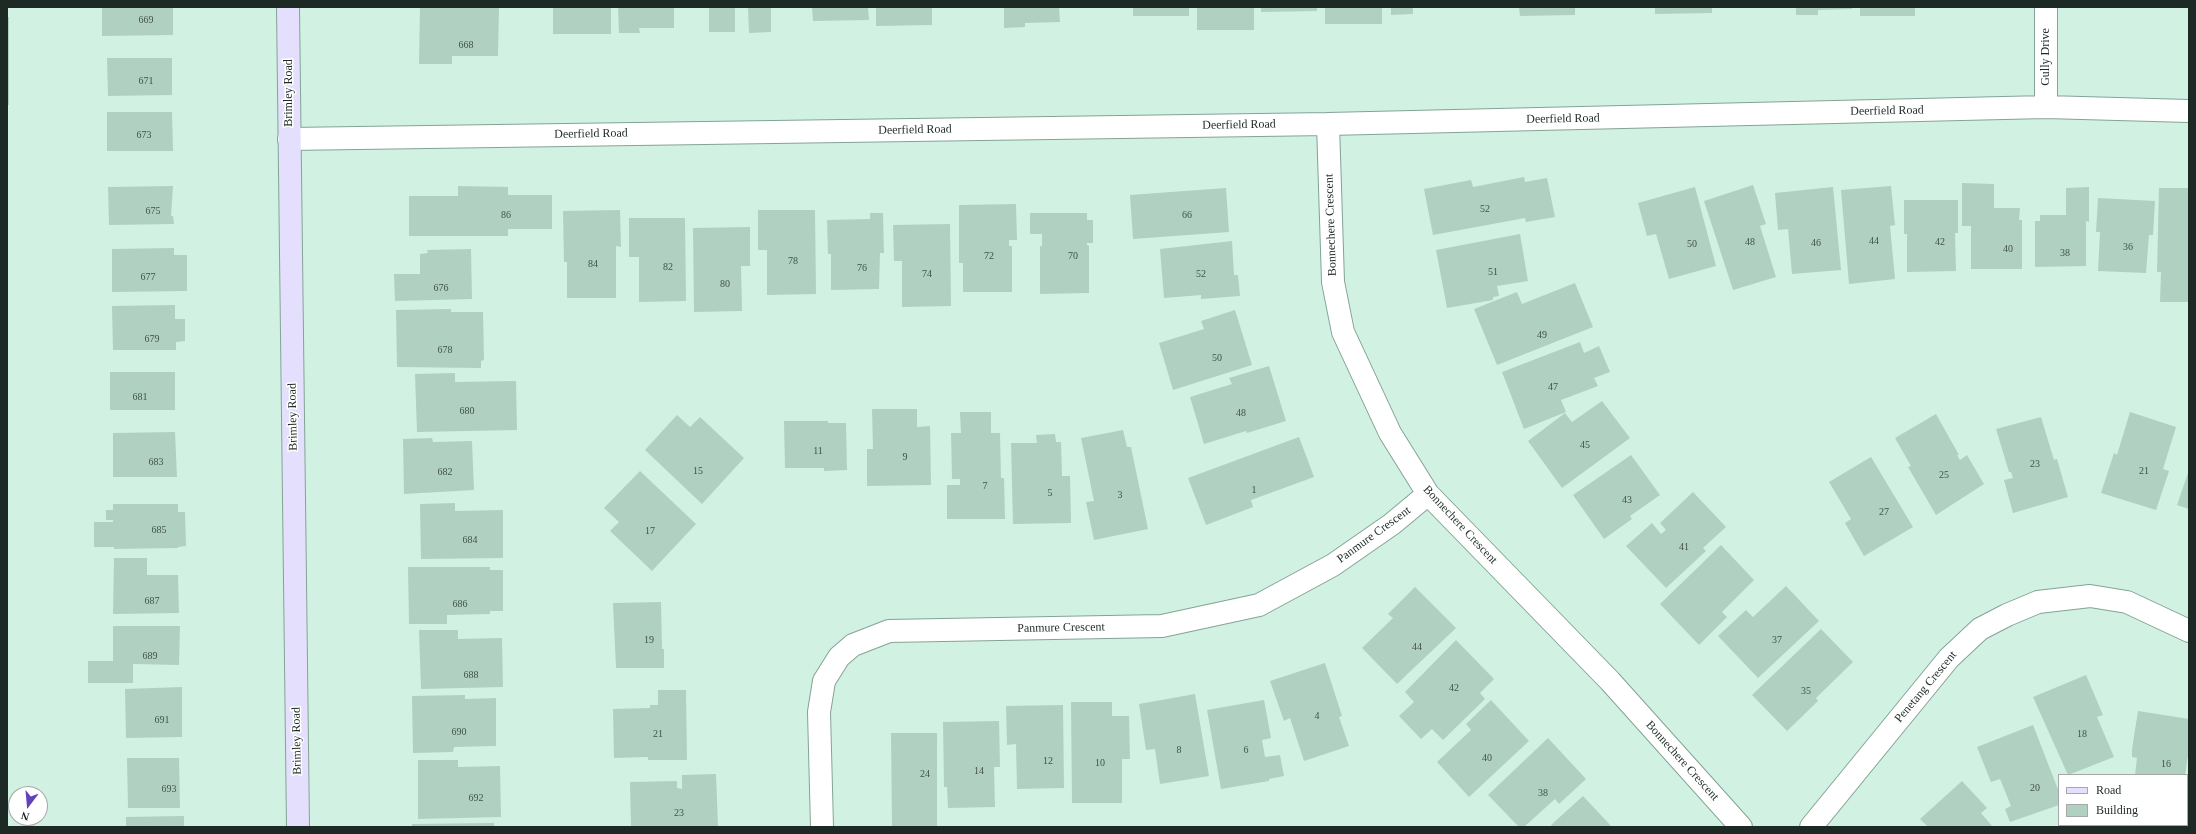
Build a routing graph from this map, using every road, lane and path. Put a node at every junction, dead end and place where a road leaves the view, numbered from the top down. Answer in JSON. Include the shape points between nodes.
{"nodes":[{"id":1,"x":288,"y":7,"type":"edge"},
{"id":2,"x":2046,"y":7,"type":"edge"},
{"id":3,"x":2046,"y":107,"type":"junction"},
{"id":4,"x":2189,"y":111,"type":"edge"},
{"id":5,"x":1328,"y":124,"type":"junction"},
{"id":6,"x":289,"y":139,"type":"junction"},
{"id":7,"x":1428,"y":494,"type":"junction"},
{"id":8,"x":2189,"y":631,"type":"edge"},
{"id":9,"x":298,"y":827,"type":"edge"},
{"id":10,"x":822,"y":827,"type":"edge"},
{"id":11,"x":1741,"y":827,"type":"edge"},
{"id":12,"x":1811,"y":827,"type":"edge"}],
"edges":[{"from":1,"to":6,"type":"main road","name":"Brimley Road"},
{"from":2,"to":3,"type":"street","name":"Gully Drive"},
{"from":3,"to":4,"type":"street","name":"Deerfield Road"},
{"from":3,"to":5,"type":"street","name":"Deerfield Road"},
{"from":5,"to":6,"type":"street","name":"Deerfield Road"},
{"from":5,"to":7,"type":"street","name":"Bonnechere Crescent","via":[[1333,282],[1343,332],[1390,433]]},
{"from":6,"to":9,"type":"main road","name":"Brimley Road"},
{"from":7,"to":10,"type":"street","name":"Panmure Crescent","via":[[1392,524],[1333,565],[1259,605],[1162,626],[889,631],[853,645],[839,657],[824,681],[819,712]]},
{"from":7,"to":11,"type":"street","name":"Bonnechere Crescent","via":[[1610,681]]},
{"from":8,"to":12,"type":"street","name":"Penetang Crescent","via":[[2127,602],[2090,596],[2038,602],[2007,615],[1980,629],[1949,658]]}]}
